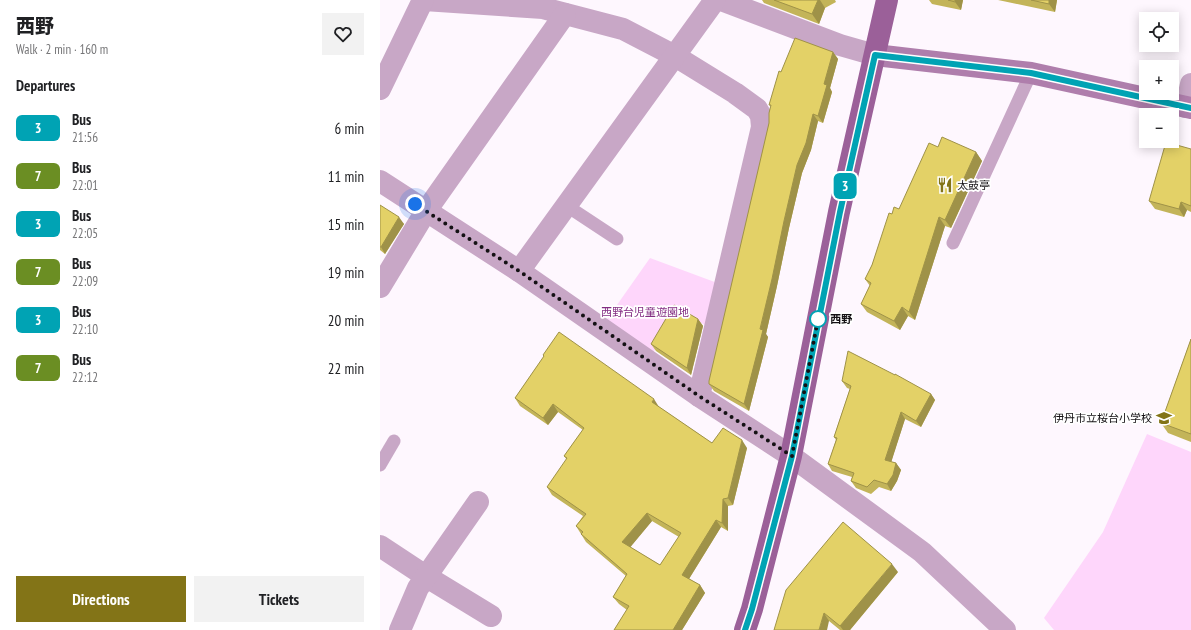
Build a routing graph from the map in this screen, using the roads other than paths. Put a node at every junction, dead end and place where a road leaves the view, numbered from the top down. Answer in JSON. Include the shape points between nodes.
{"nodes":[{"id":1,"x":424,"y":0,"type":"edge"},
{"id":2,"x":715,"y":0,"type":"edge"},
{"id":3,"x":720,"y":0,"type":"edge"},
{"id":4,"x":887,"y":0,"type":"edge"},
{"id":5,"x":565,"y":14,"type":"junction"},
{"id":6,"x":875,"y":55,"type":"junction"},
{"id":7,"x":675,"y":56,"type":"junction"},
{"id":8,"x":1031,"y":73,"type":"junction"},
{"id":9,"x":1191,"y":84,"type":"edge"},
{"id":10,"x":380,"y":89,"type":"edge"},
{"id":11,"x":1188,"y":107,"type":"edge"},
{"id":12,"x":380,"y":181,"type":"edge"},
{"id":13,"x":567,"y":206,"type":"junction"},
{"id":14,"x":426,"y":211,"type":"junction"},
{"id":15,"x":617,"y":239,"type":"dead end"},
{"id":16,"x":953,"y":243,"type":"dead end"},
{"id":17,"x":519,"y":271,"type":"junction"},
{"id":18,"x":380,"y":287,"type":"edge"},
{"id":19,"x":699,"y":396,"type":"junction"},
{"id":20,"x":394,"y":441,"type":"dead end"},
{"id":21,"x":792,"y":456,"type":"junction"},
{"id":22,"x":380,"y":465,"type":"edge"},
{"id":23,"x":478,"y":502,"type":"dead end"},
{"id":24,"x":380,"y":546,"type":"edge"},
{"id":25,"x":427,"y":577,"type":"junction"},
{"id":26,"x":491,"y":616,"type":"dead end"},
{"id":27,"x":400,"y":630,"type":"edge"},
{"id":28,"x":745,"y":630,"type":"edge"},
{"id":29,"x":1005,"y":630,"type":"edge"}],
"edges":[{"from":1,"to":5,"type":"street","via":[[542,8]]},
{"from":1,"to":10,"type":"street"},
{"from":2,"to":7,"type":"street"},
{"from":3,"to":6,"type":"street","via":[[840,45]]},
{"from":4,"to":6,"type":"main road"},
{"from":5,"to":7,"type":"street","via":[[623,29]]},
{"from":5,"to":14,"type":"street"},
{"from":6,"to":8,"type":"main road"},
{"from":6,"to":21,"type":"main road","via":[[840,212]]},
{"from":7,"to":13,"type":"street"},
{"from":7,"to":19,"type":"street","via":[[757,109],[762,127]]},
{"from":8,"to":11,"type":"main road"},
{"from":8,"to":16,"type":"lane"},
{"from":9,"to":11,"type":"street"},
{"from":12,"to":14,"type":"street"},
{"from":13,"to":15,"type":"lane"},
{"from":13,"to":17,"type":"street"},
{"from":14,"to":17,"type":"street"},
{"from":14,"to":18,"type":"street"},
{"from":17,"to":19,"type":"street"},
{"from":19,"to":21,"type":"street"},
{"from":20,"to":22,"type":"lane"},
{"from":21,"to":28,"type":"main road"},
{"from":21,"to":29,"type":"street","via":[[922,552]]},
{"from":23,"to":25,"type":"street"},
{"from":24,"to":25,"type":"street"},
{"from":25,"to":26,"type":"street"},
{"from":25,"to":27,"type":"street","via":[[418,588]]}]}
